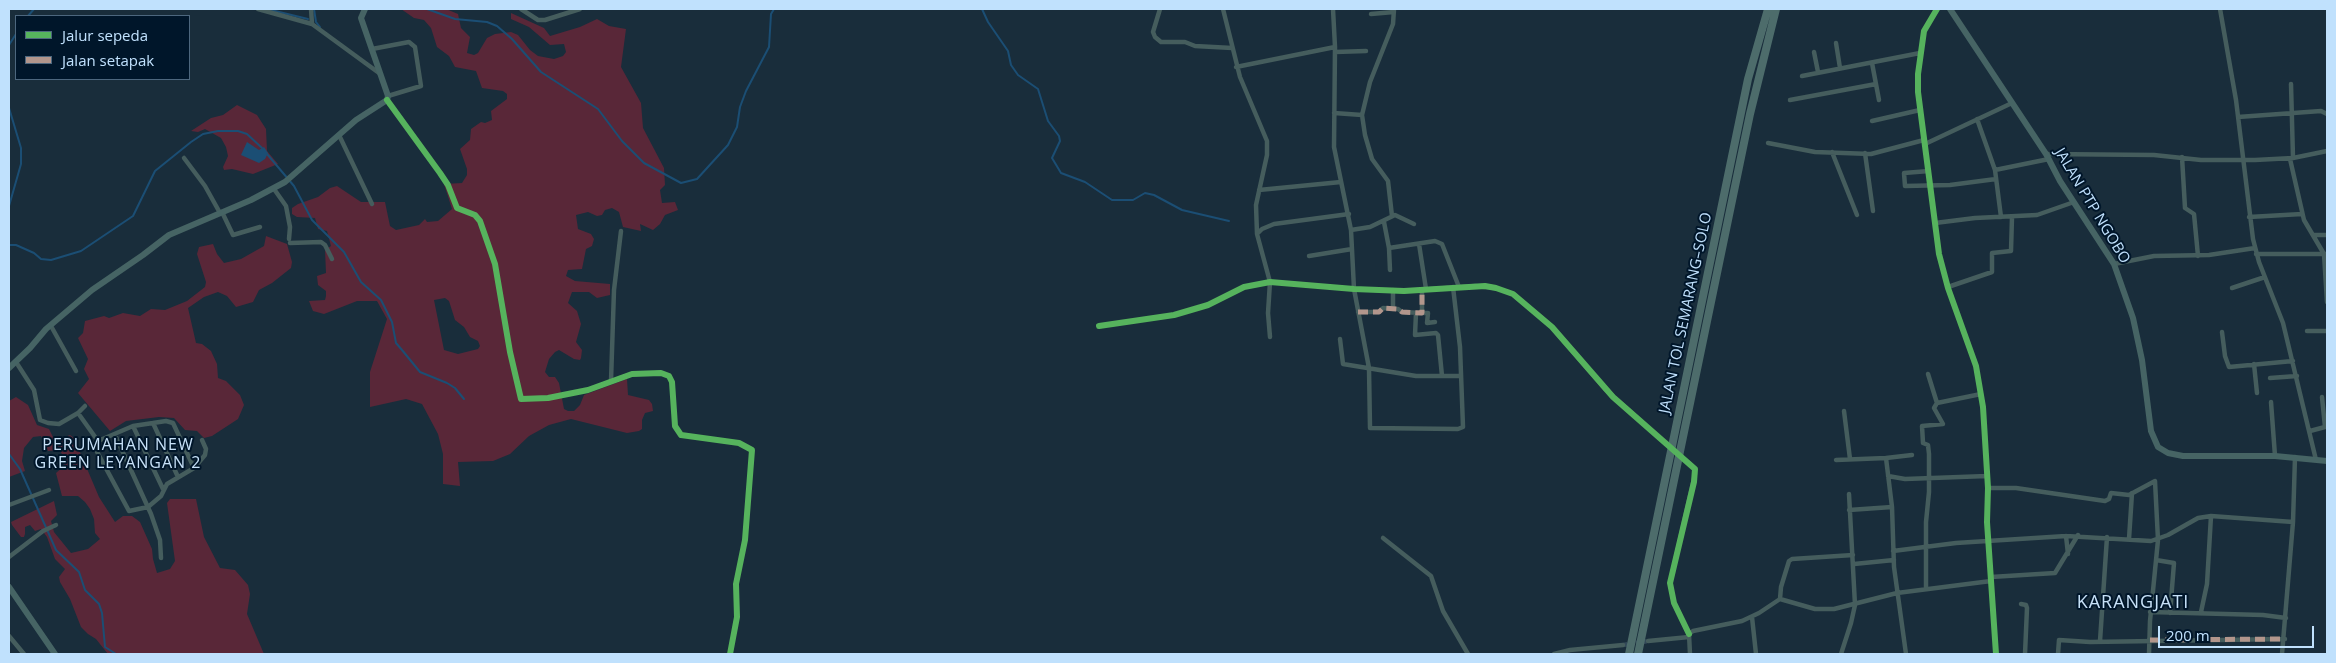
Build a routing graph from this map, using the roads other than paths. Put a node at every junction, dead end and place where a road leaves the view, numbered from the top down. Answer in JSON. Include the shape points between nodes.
{"nodes":[{"id":1,"x":258,"y":9,"type":"edge"},
{"id":2,"x":312,"y":9,"type":"edge"},
{"id":3,"x":365,"y":9,"type":"edge"},
{"id":4,"x":521,"y":9,"type":"edge"},
{"id":5,"x":580,"y":9,"type":"edge"},
{"id":6,"x":1160,"y":9,"type":"edge"},
{"id":7,"x":1222,"y":9,"type":"edge"},
{"id":8,"x":1332,"y":9,"type":"edge"},
{"id":9,"x":1768,"y":9,"type":"edge"},
{"id":10,"x":1776,"y":9,"type":"edge"},
{"id":11,"x":1937,"y":9,"type":"edge"},
{"id":12,"x":1950,"y":9,"type":"edge"},
{"id":13,"x":2220,"y":9,"type":"edge"},
{"id":14,"x":1394,"y":10,"type":"edge"},
{"id":15,"x":1371,"y":14,"type":"dead end"},
{"id":16,"x":312,"y":24,"type":"junction"},
{"id":17,"x":1836,"y":43,"type":"dead end"},
{"id":18,"x":1335,"y":46,"type":"junction"},
{"id":19,"x":1232,"y":48,"type":"junction"},
{"id":20,"x":372,"y":49,"type":"junction"},
{"id":21,"x":1366,"y":51,"type":"dead end"},
{"id":22,"x":1335,"y":52,"type":"junction"},
{"id":23,"x":1814,"y":52,"type":"dead end"},
{"id":24,"x":1920,"y":53,"type":"junction"},
{"id":25,"x":1872,"y":63,"type":"junction"},
{"id":26,"x":1236,"y":67,"type":"junction"},
{"id":27,"x":1840,"y":68,"type":"junction"},
{"id":28,"x":1818,"y":72,"type":"junction"},
{"id":29,"x":379,"y":73,"type":"junction"},
{"id":30,"x":1802,"y":76,"type":"dead end"},
{"id":31,"x":1876,"y":84,"type":"junction"},
{"id":32,"x":2291,"y":84,"type":"dead end"},
{"id":33,"x":387,"y":98,"type":"junction"},
{"id":34,"x":1790,"y":100,"type":"dead end"},
{"id":35,"x":1879,"y":100,"type":"dead end"},
{"id":36,"x":2012,"y":103,"type":"junction"},
{"id":37,"x":1920,"y":110,"type":"junction"},
{"id":38,"x":1334,"y":113,"type":"junction"},
{"id":39,"x":2293,"y":113,"type":"junction"},
{"id":40,"x":2327,"y":114,"type":"edge"},
{"id":41,"x":1362,"y":115,"type":"junction"},
{"id":42,"x":2238,"y":117,"type":"junction"},
{"id":43,"x":1977,"y":119,"type":"junction"},
{"id":44,"x":1872,"y":121,"type":"dead end"},
{"id":45,"x":339,"y":135,"type":"junction"},
{"id":46,"x":1925,"y":142,"type":"junction"},
{"id":47,"x":1768,"y":143,"type":"dead end"},
{"id":48,"x":2327,"y":151,"type":"edge"},
{"id":49,"x":1832,"y":152,"type":"junction"},
{"id":50,"x":1865,"y":153,"type":"junction"},
{"id":51,"x":2048,"y":156,"type":"junction"},
{"id":52,"x":2182,"y":156,"type":"junction"},
{"id":53,"x":184,"y":158,"type":"dead end"},
{"id":54,"x":2291,"y":158,"type":"junction"},
{"id":55,"x":2244,"y":160,"type":"junction"},
{"id":56,"x":1995,"y":170,"type":"junction"},
{"id":57,"x":1928,"y":171,"type":"junction"},
{"id":58,"x":1996,"y":179,"type":"junction"},
{"id":59,"x":1341,"y":182,"type":"junction"},
{"id":60,"x":1930,"y":186,"type":"junction"},
{"id":61,"x":274,"y":189,"type":"junction"},
{"id":62,"x":1259,"y":190,"type":"junction"},
{"id":63,"x":2074,"y":202,"type":"junction"},
{"id":64,"x":372,"y":204,"type":"dead end"},
{"id":65,"x":1873,"y":211,"type":"dead end"},
{"id":66,"x":221,"y":212,"type":"junction"},
{"id":67,"x":1349,"y":214,"type":"junction"},
{"id":68,"x":2302,"y":214,"type":"junction"},
{"id":69,"x":1857,"y":215,"type":"dead end"},
{"id":70,"x":1392,"y":216,"type":"junction"},
{"id":71,"x":2000,"y":217,"type":"junction"},
{"id":72,"x":2012,"y":217,"type":"junction"},
{"id":73,"x":2249,"y":217,"type":"junction"},
{"id":74,"x":1384,"y":222,"type":"junction"},
{"id":75,"x":1935,"y":223,"type":"junction"},
{"id":76,"x":1414,"y":224,"type":"dead end"},
{"id":77,"x":260,"y":227,"type":"dead end"},
{"id":78,"x":1352,"y":230,"type":"junction"},
{"id":79,"x":621,"y":231,"type":"dead end"},
{"id":80,"x":1257,"y":234,"type":"junction"},
{"id":81,"x":2314,"y":235,"type":"junction"},
{"id":82,"x":2327,"y":235,"type":"edge"},
{"id":83,"x":1419,"y":244,"type":"junction"},
{"id":84,"x":1389,"y":248,"type":"junction"},
{"id":85,"x":2255,"y":248,"type":"junction"},
{"id":86,"x":1352,"y":249,"type":"junction"},
{"id":87,"x":2256,"y":254,"type":"junction"},
{"id":88,"x":2326,"y":254,"type":"edge"},
{"id":89,"x":1309,"y":256,"type":"dead end"},
{"id":90,"x":2198,"y":256,"type":"junction"},
{"id":91,"x":332,"y":259,"type":"dead end"},
{"id":92,"x":2114,"y":264,"type":"junction"},
{"id":93,"x":1390,"y":270,"type":"dead end"},
{"id":94,"x":2265,"y":277,"type":"junction"},
{"id":95,"x":1270,"y":282,"type":"junction"},
{"id":96,"x":1453,"y":287,"type":"junction"},
{"id":97,"x":1459,"y":287,"type":"junction"},
{"id":98,"x":1948,"y":287,"type":"junction"},
{"id":99,"x":2232,"y":288,"type":"dead end"},
{"id":100,"x":1354,"y":289,"type":"junction"},
{"id":101,"x":1393,"y":290,"type":"junction"},
{"id":102,"x":1424,"y":290,"type":"junction"},
{"id":103,"x":2327,"y":302,"type":"edge"},
{"id":104,"x":1393,"y":309,"type":"junction"},
{"id":105,"x":1358,"y":312,"type":"junction"},
{"id":106,"x":1419,"y":313,"type":"junction"},
{"id":107,"x":1435,"y":322,"type":"dead end"},
{"id":108,"x":51,"y":326,"type":"junction"},
{"id":109,"x":1099,"y":326,"type":"dead end"},
{"id":110,"x":2307,"y":331,"type":"dead end"},
{"id":111,"x":2327,"y":331,"type":"edge"},
{"id":112,"x":2222,"y":332,"type":"dead end"},
{"id":113,"x":1270,"y":336,"type":"dead end"},
{"id":114,"x":1340,"y":338,"type":"dead end"},
{"id":115,"x":2293,"y":361,"type":"junction"},
{"id":116,"x":16,"y":362,"type":"junction"},
{"id":117,"x":2254,"y":364,"type":"junction"},
{"id":118,"x":9,"y":368,"type":"edge"},
{"id":119,"x":1369,"y":368,"type":"junction"},
{"id":120,"x":76,"y":370,"type":"dead end"},
{"id":121,"x":1928,"y":374,"type":"dead end"},
{"id":122,"x":1442,"y":376,"type":"junction"},
{"id":123,"x":1461,"y":376,"type":"junction"},
{"id":124,"x":2297,"y":376,"type":"junction"},
{"id":125,"x":2270,"y":378,"type":"dead end"},
{"id":126,"x":610,"y":381,"type":"junction"},
{"id":127,"x":2257,"y":393,"type":"dead end"},
{"id":128,"x":1981,"y":394,"type":"junction"},
{"id":129,"x":2322,"y":397,"type":"dead end"},
{"id":130,"x":2271,"y":402,"type":"dead end"},
{"id":131,"x":1937,"y":403,"type":"junction"},
{"id":132,"x":85,"y":406,"type":"dead end"},
{"id":133,"x":1844,"y":410,"type":"dead end"},
{"id":134,"x":78,"y":413,"type":"junction"},
{"id":135,"x":153,"y":423,"type":"junction"},
{"id":136,"x":133,"y":426,"type":"junction"},
{"id":137,"x":2310,"y":431,"type":"junction"},
{"id":138,"x":115,"y":436,"type":"junction"},
{"id":139,"x":202,"y":440,"type":"dead end"},
{"id":140,"x":98,"y":441,"type":"junction"},
{"id":141,"x":1664,"y":442,"type":"tunnel mouth"},
{"id":142,"x":1912,"y":455,"type":"dead end"},
{"id":143,"x":2275,"y":456,"type":"junction"},
{"id":144,"x":2296,"y":457,"type":"junction"},
{"id":145,"x":1886,"y":458,"type":"junction"},
{"id":146,"x":1850,"y":459,"type":"junction"},
{"id":147,"x":1836,"y":460,"type":"dead end"},
{"id":148,"x":2316,"y":460,"type":"junction"},
{"id":149,"x":2327,"y":461,"type":"edge"},
{"id":150,"x":1689,"y":463,"type":"tunnel mouth"},
{"id":151,"x":194,"y":468,"type":"junction"},
{"id":152,"x":1888,"y":476,"type":"junction"},
{"id":153,"x":1987,"y":476,"type":"junction"},
{"id":154,"x":178,"y":477,"type":"junction"},
{"id":155,"x":1929,"y":477,"type":"junction"},
{"id":156,"x":1988,"y":488,"type":"junction"},
{"id":157,"x":163,"y":489,"type":"junction"},
{"id":158,"x":49,"y":490,"type":"dead end"},
{"id":159,"x":2132,"y":493,"type":"junction"},
{"id":160,"x":1849,"y":494,"type":"dead end"},
{"id":161,"x":9,"y":506,"type":"edge"},
{"id":162,"x":148,"y":507,"type":"junction"},
{"id":163,"x":1892,"y":507,"type":"junction"},
{"id":164,"x":1850,"y":510,"type":"junction"},
{"id":165,"x":2212,"y":516,"type":"junction"},
{"id":166,"x":2293,"y":522,"type":"junction"},
{"id":167,"x":56,"y":525,"type":"dead end"},
{"id":168,"x":2078,"y":535,"type":"junction"},
{"id":169,"x":2066,"y":536,"type":"junction"},
{"id":170,"x":2107,"y":537,"type":"junction"},
{"id":171,"x":1383,"y":538,"type":"dead end"},
{"id":172,"x":2129,"y":539,"type":"junction"},
{"id":173,"x":2158,"y":540,"type":"junction"},
{"id":174,"x":1989,"y":543,"type":"junction"},
{"id":175,"x":1926,"y":547,"type":"junction"},
{"id":176,"x":1893,"y":551,"type":"junction"},
{"id":177,"x":2068,"y":554,"type":"junction"},
{"id":178,"x":1853,"y":556,"type":"junction"},
{"id":179,"x":9,"y":557,"type":"edge"},
{"id":180,"x":161,"y":558,"type":"dead end"},
{"id":181,"x":1894,"y":560,"type":"junction"},
{"id":182,"x":2156,"y":560,"type":"junction"},
{"id":183,"x":1854,"y":564,"type":"junction"},
{"id":184,"x":1991,"y":579,"type":"junction"},
{"id":185,"x":9,"y":586,"type":"edge"},
{"id":186,"x":1926,"y":589,"type":"junction"},
{"id":187,"x":1897,"y":593,"type":"junction"},
{"id":188,"x":1780,"y":599,"type":"junction"},
{"id":189,"x":2021,"y":604,"type":"dead end"},
{"id":190,"x":1855,"y":605,"type":"junction"},
{"id":191,"x":2150,"y":612,"type":"junction"},
{"id":192,"x":2201,"y":612,"type":"junction"},
{"id":193,"x":2170,"y":613,"type":"junction"},
{"id":194,"x":1752,"y":617,"type":"junction"},
{"id":195,"x":2286,"y":618,"type":"junction"},
{"id":196,"x":9,"y":636,"type":"edge"},
{"id":197,"x":1689,"y":636,"type":"junction"},
{"id":198,"x":2284,"y":639,"type":"junction"},
{"id":199,"x":2150,"y":640,"type":"junction"},
{"id":200,"x":1648,"y":641,"type":"tunnel mouth"},
{"id":201,"x":2100,"y":641,"type":"junction"},
{"id":202,"x":1623,"y":645,"type":"tunnel mouth"},
{"id":203,"x":24,"y":654,"type":"edge"},
{"id":204,"x":55,"y":654,"type":"edge"},
{"id":205,"x":730,"y":654,"type":"edge"},
{"id":206,"x":1468,"y":654,"type":"edge"},
{"id":207,"x":1554,"y":654,"type":"edge"},
{"id":208,"x":1629,"y":654,"type":"edge"},
{"id":209,"x":1638,"y":654,"type":"edge"},
{"id":210,"x":1690,"y":654,"type":"edge"},
{"id":211,"x":1756,"y":654,"type":"edge"},
{"id":212,"x":1841,"y":654,"type":"edge"},
{"id":213,"x":1906,"y":654,"type":"edge"},
{"id":214,"x":1996,"y":654,"type":"edge"},
{"id":215,"x":2025,"y":654,"type":"edge"},
{"id":216,"x":2058,"y":654,"type":"edge"},
{"id":217,"x":2150,"y":654,"type":"edge"},
{"id":218,"x":2282,"y":654,"type":"edge"}],
"edges":[{"from":1,"to":16,"type":"street"},
{"from":2,"to":16,"type":"street"},
{"from":3,"to":20,"type":"main road","via":[[361,18]]},
{"from":4,"to":5,"type":"street","via":[[538,20]]},
{"from":6,"to":19,"type":"street","via":[[1154,32],[1161,42]]},
{"from":7,"to":19,"type":"street"},
{"from":8,"to":18,"type":"street"},
{"from":9,"to":208,"type":"highway","name":"JALAN TOL SEMARANG–SOLO","via":[[1746,88]]},
{"from":10,"to":209,"type":"highway","name":"JALAN TOL SEMARANG–SOLO","via":[[1750,114]]},
{"from":11,"to":24,"type":"street","via":[[1926,26]]},
{"from":12,"to":36,"type":"main road","name":"JALAN PTP NGOBO"},
{"from":13,"to":42,"type":"street"},
{"from":14,"to":15,"type":"street"},
{"from":14,"to":41,"type":"street","via":[[1393,24],[1370,82]]},
{"from":16,"to":29,"type":"street"},
{"from":17,"to":27,"type":"street"},
{"from":18,"to":22,"type":"street"},
{"from":18,"to":26,"type":"street"},
{"from":19,"to":26,"type":"street"},
{"from":20,"to":29,"type":"main road"},
{"from":20,"to":33,"type":"street","via":[[409,42],[415,47],[421,86]]},
{"from":21,"to":22,"type":"street"},
{"from":22,"to":38,"type":"street"},
{"from":23,"to":28,"type":"street"},
{"from":24,"to":25,"type":"street"},
{"from":24,"to":37,"type":"street","via":[[1917,82]]},
{"from":25,"to":27,"type":"street"},
{"from":25,"to":31,"type":"street"},
{"from":26,"to":62,"type":"street","via":[[1267,140]]},
{"from":27,"to":28,"type":"street"},
{"from":28,"to":30,"type":"street"},
{"from":29,"to":33,"type":"main road"},
{"from":31,"to":34,"type":"street"},
{"from":31,"to":35,"type":"street"},
{"from":32,"to":39,"type":"street"},
{"from":33,"to":45,"type":"main road"},
{"from":33,"to":126,"type":"street","via":[[448,185],[457,208],[475,215],[480,222],[495,264],[521,398],[540,399],[570,394]]},
{"from":36,"to":43,"type":"street"},
{"from":36,"to":51,"type":"main road","name":"JALAN PTP NGOBO"},
{"from":37,"to":44,"type":"street"},
{"from":37,"to":46,"type":"street"},
{"from":38,"to":41,"type":"street"},
{"from":38,"to":59,"type":"street","via":[[1334,148]]},
{"from":39,"to":40,"type":"street","via":[[2321,111]]},
{"from":39,"to":42,"type":"street"},
{"from":39,"to":54,"type":"street"},
{"from":41,"to":70,"type":"street","via":[[1372,160],[1388,181]]},
{"from":42,"to":55,"type":"street"},
{"from":43,"to":46,"type":"street"},
{"from":43,"to":56,"type":"street"},
{"from":45,"to":61,"type":"main road"},
{"from":45,"to":64,"type":"street"},
{"from":46,"to":50,"type":"street"},
{"from":46,"to":57,"type":"street"},
{"from":47,"to":49,"type":"street","via":[[1799,150]]},
{"from":48,"to":54,"type":"street"},
{"from":49,"to":50,"type":"street"},
{"from":49,"to":69,"type":"street"},
{"from":50,"to":65,"type":"street"},
{"from":51,"to":52,"type":"street"},
{"from":51,"to":56,"type":"street","via":[[2026,165]]},
{"from":51,"to":63,"type":"main road","name":"JALAN PTP NGOBO"},
{"from":52,"to":55,"type":"street","via":[[2201,160]]},
{"from":52,"to":90,"type":"street","via":[[2185,208],[2194,214]]},
{"from":53,"to":66,"type":"street"},
{"from":54,"to":55,"type":"street"},
{"from":54,"to":68,"type":"street"},
{"from":55,"to":73,"type":"street"},
{"from":56,"to":58,"type":"street"},
{"from":57,"to":60,"type":"street"},
{"from":57,"to":60,"type":"street","via":[[1904,173],[1905,186]]},
{"from":58,"to":60,"type":"street"},
{"from":58,"to":71,"type":"street"},
{"from":59,"to":62,"type":"street"},
{"from":59,"to":67,"type":"street"},
{"from":60,"to":75,"type":"street"},
{"from":61,"to":66,"type":"main road"},
{"from":61,"to":91,"type":"street","via":[[286,206],[290,241],[320,242],[326,245]]},
{"from":62,"to":80,"type":"street","via":[[1255,211]]},
{"from":63,"to":72,"type":"street","via":[[2037,215]]},
{"from":63,"to":92,"type":"main road","name":"JALAN PTP NGOBO"},
{"from":66,"to":77,"type":"street","via":[[233,235]]},
{"from":66,"to":108,"type":"main road","via":[[168,235],[92,290]]},
{"from":67,"to":78,"type":"street"},
{"from":67,"to":80,"type":"street","via":[[1274,224]]},
{"from":68,"to":73,"type":"street"},
{"from":68,"to":81,"type":"street"},
{"from":70,"to":74,"type":"street"},
{"from":70,"to":76,"type":"street"},
{"from":71,"to":72,"type":"street"},
{"from":71,"to":75,"type":"street"},
{"from":72,"to":98,"type":"street","via":[[2010,250],[1992,253],[1992,272]]},
{"from":73,"to":85,"type":"street"},
{"from":74,"to":78,"type":"street"},
{"from":74,"to":84,"type":"street"},
{"from":75,"to":98,"type":"street"},
{"from":78,"to":86,"type":"street"},
{"from":79,"to":126,"type":"street","via":[[614,290]]},
{"from":80,"to":95,"type":"street"},
{"from":81,"to":82,"type":"street"},
{"from":81,"to":88,"type":"street"},
{"from":83,"to":84,"type":"street"},
{"from":83,"to":97,"type":"street","via":[[1442,244]]},
{"from":83,"to":102,"type":"street"},
{"from":84,"to":93,"type":"street"},
{"from":85,"to":87,"type":"street"},
{"from":85,"to":90,"type":"street"},
{"from":86,"to":89,"type":"street"},
{"from":86,"to":100,"type":"street"},
{"from":87,"to":88,"type":"street"},
{"from":87,"to":94,"type":"street"},
{"from":88,"to":103,"type":"street"},
{"from":90,"to":92,"type":"street","via":[[2164,255]]},
{"from":92,"to":143,"type":"main road","name":"JALAN PTP NGOBO","via":[[2133,318],[2152,436],[2158,447],[2183,456]]},
{"from":94,"to":99,"type":"street"},
{"from":94,"to":115,"type":"street"},
{"from":95,"to":100,"type":"street"},
{"from":95,"to":109,"type":"street","via":[[1244,287],[1216,302],[1174,315]]},
{"from":95,"to":113,"type":"street"},
{"from":96,"to":97,"type":"street"},
{"from":96,"to":102,"type":"street"},
{"from":96,"to":123,"type":"street"},
{"from":97,"to":141,"type":"street","via":[[1496,288],[1513,294],[1552,327],[1609,393]]},
{"from":98,"to":128,"type":"street","via":[[1973,357]]},
{"from":100,"to":101,"type":"street"},
{"from":100,"to":105,"type":"street"},
{"from":101,"to":102,"type":"street"},
{"from":101,"to":104,"type":"street"},
{"from":102,"to":106,"type":"street"},
{"from":104,"to":105,"type":"street"},
{"from":104,"to":106,"type":"street"},
{"from":105,"to":119,"type":"street"},
{"from":106,"to":107,"type":"street","via":[[1428,313],[1427,323]]},
{"from":106,"to":122,"type":"street","via":[[1415,335],[1438,335]]},
{"from":108,"to":116,"type":"main road"},
{"from":108,"to":120,"type":"street"},
{"from":110,"to":111,"type":"street"},
{"from":112,"to":117,"type":"street","via":[[2227,364],[2233,367]]},
{"from":114,"to":119,"type":"street","via":[[1343,364]]},
{"from":115,"to":117,"type":"street"},
{"from":115,"to":124,"type":"street"},
{"from":116,"to":118,"type":"main road"},
{"from":116,"to":134,"type":"street","via":[[34,390],[40,420],[60,424]]},
{"from":117,"to":127,"type":"street"},
{"from":119,"to":122,"type":"street","via":[[1416,376]]},
{"from":119,"to":123,"type":"street","via":[[1368,425],[1372,429],[1461,428],[1464,424]]},
{"from":121,"to":131,"type":"street"},
{"from":122,"to":123,"type":"street"},
{"from":124,"to":125,"type":"street"},
{"from":124,"to":137,"type":"street"},
{"from":126,"to":205,"type":"street","via":[[636,373],[667,375],[673,388],[676,428],[681,435],[739,443],[753,452],[745,540],[736,584],[737,616]]},
{"from":128,"to":131,"type":"street"},
{"from":128,"to":153,"type":"street"},
{"from":129,"to":137,"type":"street","via":[[2325,427]]},
{"from":130,"to":143,"type":"street"},
{"from":131,"to":155,"type":"street","via":[[1934,408],[1943,424],[1922,426],[1923,443],[1929,448]]},
{"from":132,"to":134,"type":"street"},
{"from":133,"to":146,"type":"street"},
{"from":134,"to":140,"type":"street"},
{"from":135,"to":136,"type":"street"},
{"from":135,"to":151,"type":"street","via":[[173,423]]},
{"from":135,"to":154,"type":"street"},
{"from":136,"to":138,"type":"street"},
{"from":136,"to":157,"type":"street"},
{"from":137,"to":148,"type":"street"},
{"from":138,"to":140,"type":"street"},
{"from":138,"to":162,"type":"street"},
{"from":139,"to":151,"type":"street","via":[[205,455]]},
{"from":140,"to":162,"type":"street","via":[[95,448],[127,510],[132,512]]},
{"from":142,"to":145,"type":"street"},
{"from":143,"to":144,"type":"main road","name":"JALAN PTP NGOBO"},
{"from":144,"to":148,"type":"main road","name":"JALAN PTP NGOBO"},
{"from":144,"to":166,"type":"street"},
{"from":145,"to":146,"type":"street"},
{"from":145,"to":152,"type":"street"},
{"from":146,"to":147,"type":"street"},
{"from":148,"to":149,"type":"main road","name":"JALAN PTP NGOBO"},
{"from":150,"to":197,"type":"street","via":[[1695,474],[1670,587]]},
{"from":151,"to":154,"type":"street"},
{"from":152,"to":155,"type":"street"},
{"from":152,"to":163,"type":"street"},
{"from":153,"to":155,"type":"street"},
{"from":153,"to":156,"type":"street"},
{"from":154,"to":157,"type":"street"},
{"from":155,"to":175,"type":"street"},
{"from":156,"to":159,"type":"street","via":[[2016,488],[2104,501],[2111,494],[2123,496]]},
{"from":156,"to":174,"type":"street"},
{"from":157,"to":162,"type":"street","via":[[161,496]]},
{"from":158,"to":161,"type":"street"},
{"from":159,"to":172,"type":"street"},
{"from":159,"to":173,"type":"street","via":[[2156,481]]},
{"from":160,"to":164,"type":"street"},
{"from":162,"to":180,"type":"street","via":[[159,536]]},
{"from":163,"to":164,"type":"street"},
{"from":163,"to":176,"type":"street"},
{"from":164,"to":178,"type":"street"},
{"from":165,"to":166,"type":"street"},
{"from":165,"to":173,"type":"street","via":[[2198,518]]},
{"from":165,"to":192,"type":"street","via":[[2207,584]]},
{"from":166,"to":195,"type":"street"},
{"from":167,"to":179,"type":"street"},
{"from":168,"to":169,"type":"street"},
{"from":168,"to":170,"type":"street"},
{"from":168,"to":177,"type":"street"},
{"from":169,"to":174,"type":"street"},
{"from":169,"to":177,"type":"street"},
{"from":170,"to":172,"type":"street"},
{"from":170,"to":201,"type":"street"},
{"from":171,"to":206,"type":"street","via":[[1431,576],[1443,611]]},
{"from":172,"to":173,"type":"street"},
{"from":173,"to":182,"type":"street"},
{"from":174,"to":175,"type":"street"},
{"from":174,"to":184,"type":"street"},
{"from":175,"to":176,"type":"street"},
{"from":175,"to":186,"type":"street"},
{"from":176,"to":181,"type":"street"},
{"from":177,"to":184,"type":"street","via":[[2055,573]]},
{"from":178,"to":183,"type":"street"},
{"from":178,"to":188,"type":"street","via":[[1792,559]]},
{"from":181,"to":183,"type":"street"},
{"from":181,"to":187,"type":"street"},
{"from":182,"to":191,"type":"street"},
{"from":182,"to":193,"type":"street","via":[[2174,563]]},
{"from":183,"to":190,"type":"street"},
{"from":184,"to":186,"type":"street"},
{"from":184,"to":214,"type":"street"},
{"from":185,"to":204,"type":"main road"},
{"from":186,"to":187,"type":"street"},
{"from":187,"to":190,"type":"street"},
{"from":187,"to":213,"type":"street"},
{"from":188,"to":190,"type":"street","via":[[1815,609]]},
{"from":188,"to":194,"type":"street"},
{"from":189,"to":215,"type":"street","via":[[2026,604],[2027,608]]},
{"from":190,"to":212,"type":"street"},
{"from":191,"to":193,"type":"street"},
{"from":191,"to":199,"type":"street"},
{"from":192,"to":193,"type":"street"},
{"from":192,"to":195,"type":"street"},
{"from":194,"to":197,"type":"street","via":[[1698,629]]},
{"from":194,"to":211,"type":"street"},
{"from":195,"to":198,"type":"street"},
{"from":196,"to":203,"type":"street"},
{"from":197,"to":200,"type":"street"},
{"from":197,"to":210,"type":"street"},
{"from":198,"to":199,"type":"street"},
{"from":198,"to":218,"type":"street"},
{"from":199,"to":201,"type":"street"},
{"from":199,"to":217,"type":"street"},
{"from":201,"to":216,"type":"street","via":[[2059,640]]},
{"from":202,"to":207,"type":"street"}]}
